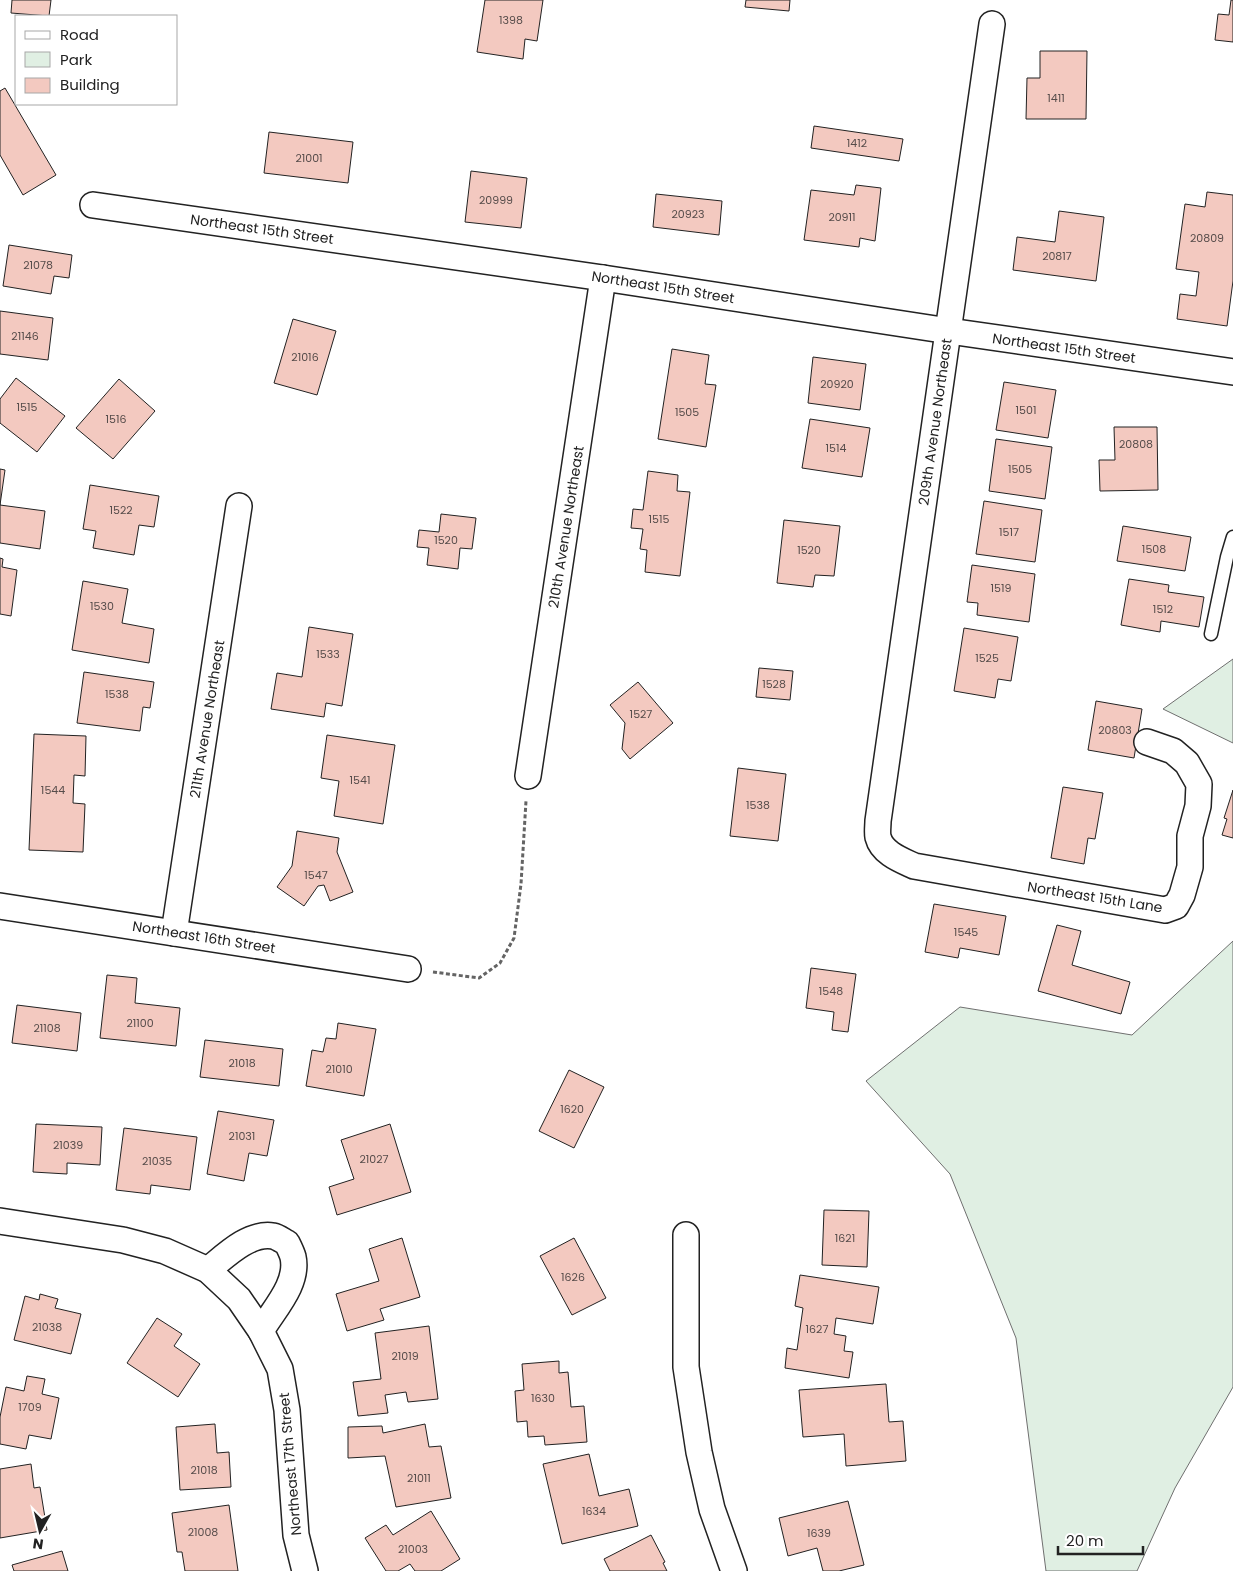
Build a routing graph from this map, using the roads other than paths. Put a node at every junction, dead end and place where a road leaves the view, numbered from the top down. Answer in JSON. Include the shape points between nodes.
{"nodes":[{"id":1,"x":992,"y":24,"type":"dead end"},
{"id":2,"x":93,"y":205,"type":"dead end"},
{"id":3,"x":603,"y":278,"type":"junction"},
{"id":4,"x":949,"y":331,"type":"junction"},
{"id":5,"x":1233,"y":372,"type":"edge"},
{"id":6,"x":239,"y":506,"type":"dead end"},
{"id":7,"x":1233,"y":537,"type":"edge"},
{"id":8,"x":1211,"y":634,"type":"dead end"},
{"id":9,"x":1147,"y":742,"type":"dead end"},
{"id":10,"x":528,"y":776,"type":"road end"},
{"id":11,"x":878,"y":821,"type":"joint"},
{"id":12,"x":0,"y":906,"type":"edge"},
{"id":13,"x":174,"y":933,"type":"junction"},
{"id":14,"x":408,"y":968,"type":"road end"},
{"id":15,"x":0,"y":1221,"type":"edge"},
{"id":16,"x":686,"y":1235,"type":"dead end"},
{"id":17,"x":208,"y":1270,"type":"junction"},
{"id":18,"x":260,"y":1331,"type":"junction"},
{"id":19,"x":305,"y":1571,"type":"edge"},
{"id":20,"x":734,"y":1571,"type":"edge"}],
"edges":[{"from":1,"to":4,"type":"street","name":"209th Avenue Northeast"},
{"from":2,"to":3,"type":"street","name":"Northeast 15th Street"},
{"from":3,"to":4,"type":"street","name":"Northeast 15th Street"},
{"from":3,"to":10,"type":"street","name":"210th Avenue Northeast"},
{"from":4,"to":5,"type":"street","name":"Northeast 15th Street"},
{"from":4,"to":11,"type":"street","name":"209th Avenue Northeast"},
{"from":6,"to":13,"type":"street","name":"211th Avenue Northeast"},
{"from":7,"to":8,"type":"lane"},
{"from":9,"to":11,"type":"street","name":"Northeast 15th Lane","via":[[1173,751],[1187,763],[1199,784],[1198,806],[1190,836],[1190,867],[1176,906],[1165,910],[914,866],[896,858],[883,847],[878,837]]},
{"from":12,"to":13,"type":"street","name":"Northeast 16th Street"},
{"from":13,"to":14,"type":"street","name":"Northeast 16th Street"},
{"from":15,"to":17,"type":"street","name":"Northeast 17th Street","via":[[123,1240],[165,1251]]},
{"from":16,"to":20,"type":"street","via":[[686,1367],[710,1500]]},
{"from":17,"to":18,"type":"street","name":"Northeast 17th Street","via":[[239,1299]]},
{"from":17,"to":18,"type":"street","via":[[227,1253],[260,1236],[274,1236],[287,1243],[293,1258],[293,1277]]},
{"from":18,"to":19,"type":"street","name":"Northeast 17th Street","via":[[280,1369],[287,1410],[296,1535]]}]}
